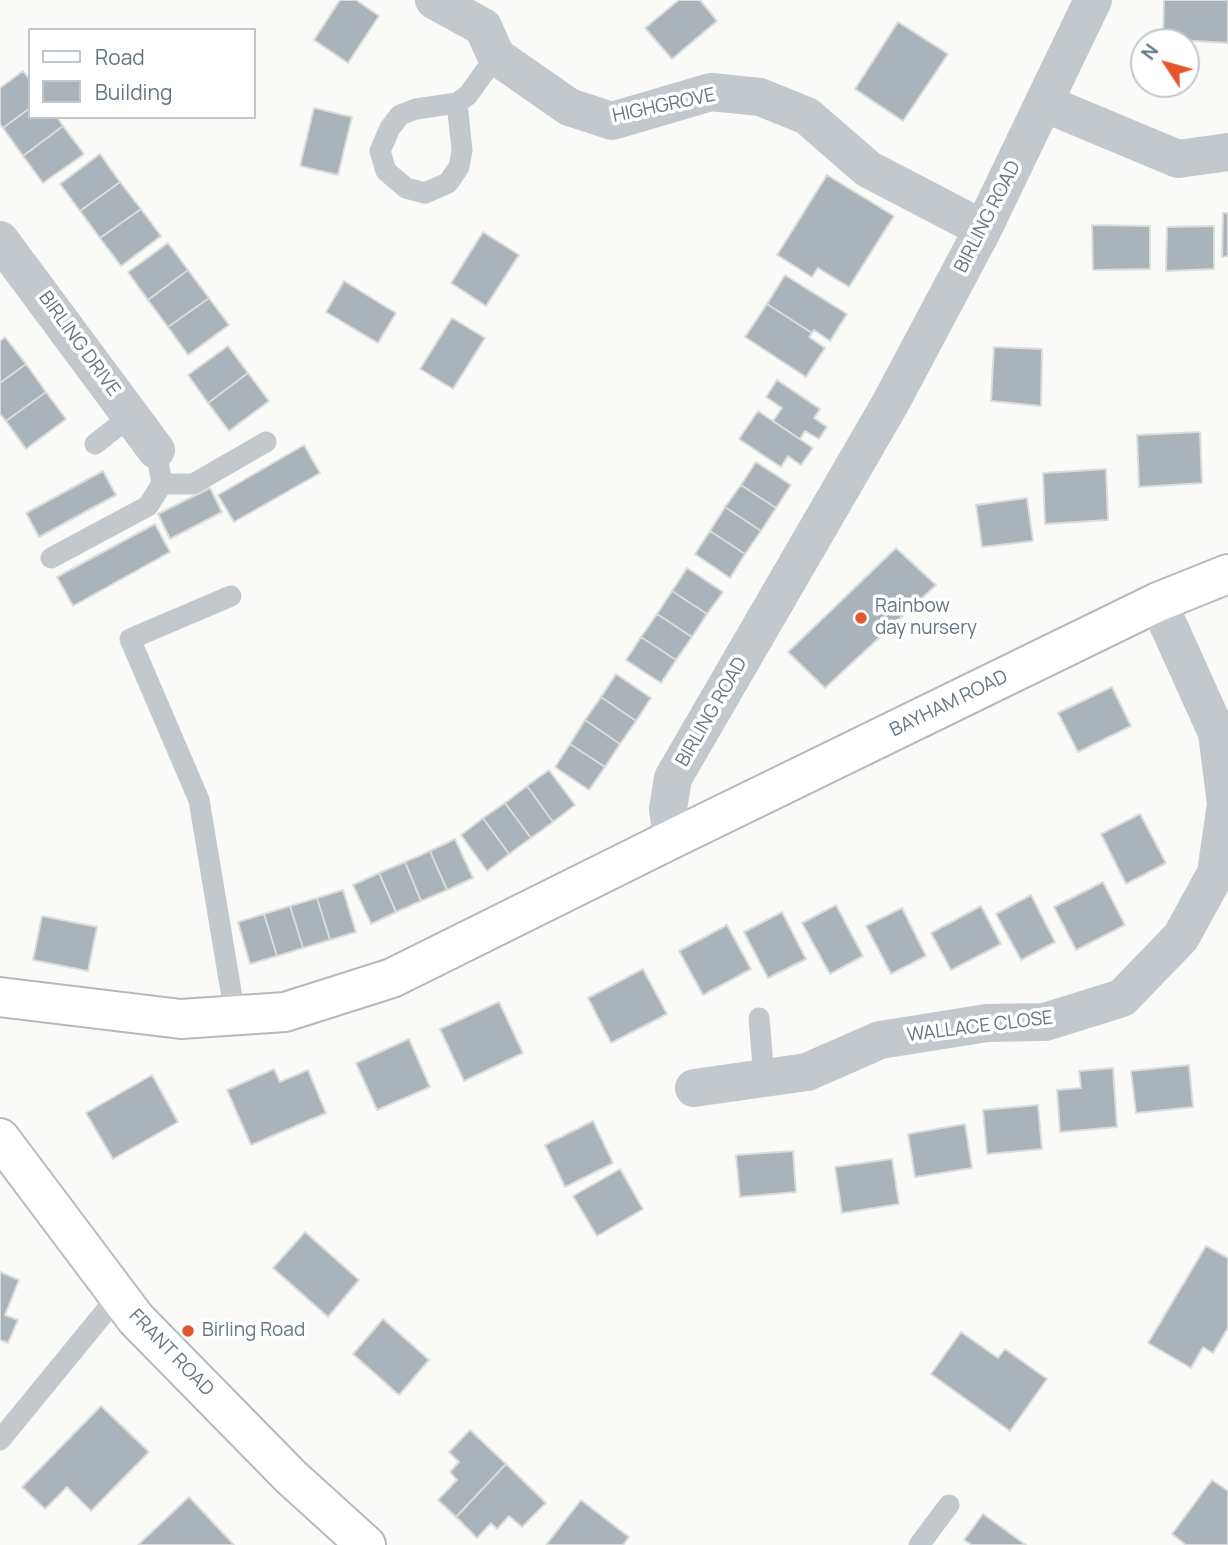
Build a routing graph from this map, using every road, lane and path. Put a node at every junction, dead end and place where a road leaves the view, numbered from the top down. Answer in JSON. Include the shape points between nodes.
{"nodes":[{"id":1,"x":434,"y":0,"type":"edge"},
{"id":2,"x":1093,"y":0,"type":"edge"},
{"id":3,"x":496,"y":56,"type":"junction"},
{"id":4,"x":457,"y":103,"type":"junction"},
{"id":5,"x":1044,"y":103,"type":"junction"},
{"id":6,"x":1228,"y":152,"type":"edge"},
{"id":7,"x":983,"y":229,"type":"junction"},
{"id":8,"x":0,"y":240,"type":"edge"},
{"id":9,"x":131,"y":416,"type":"junction"},
{"id":10,"x":266,"y":442,"type":"dead end"},
{"id":11,"x":94,"y":444,"type":"dead end"},
{"id":12,"x":159,"y":467,"type":"junction"},
{"id":13,"x":51,"y":558,"type":"dead end"},
{"id":14,"x":1228,"y":574,"type":"edge"},
{"id":15,"x":231,"y":596,"type":"dead end"},
{"id":16,"x":1158,"y":602,"type":"junction"},
{"id":17,"x":672,"y":839,"type":"junction"},
{"id":18,"x":0,"y":997,"type":"edge"},
{"id":19,"x":235,"y":1015,"type":"junction"},
{"id":20,"x":759,"y":1018,"type":"dead end"},
{"id":21,"x":764,"y":1078,"type":"junction"},
{"id":22,"x":694,"y":1088,"type":"dead end"},
{"id":23,"x":0,"y":1138,"type":"edge"},
{"id":24,"x":118,"y":1296,"type":"junction"},
{"id":25,"x":0,"y":1440,"type":"edge"},
{"id":26,"x":949,"y":1505,"type":"dead end"},
{"id":27,"x":366,"y":1545,"type":"edge"},
{"id":28,"x":919,"y":1545,"type":"edge"}],
"edges":[{"from":1,"to":3,"type":"street","name":"HIGHGROVE","via":[[483,27]]},
{"from":2,"to":5,"type":"street","name":"BIRLING ROAD"},
{"from":3,"to":4,"type":"lane"},
{"from":3,"to":7,"type":"street","name":"HIGHGROVE","via":[[569,107],[612,121],[711,92],[760,97],[807,116],[868,169]]},
{"from":4,"to":4,"type":"lane","via":[[408,112],[390,128],[380,151],[386,171],[406,188],[425,193],[448,183],[459,167],[462,150]]},
{"from":5,"to":6,"type":"street","via":[[1178,159]]},
{"from":5,"to":7,"type":"street","name":"BIRLING ROAD"},
{"from":7,"to":17,"type":"street","name":"BIRLING ROAD","via":[[890,404],[673,778],[668,809]]},
{"from":8,"to":9,"type":"street","name":"BIRLING DRIVE"},
{"from":9,"to":11,"type":"lane"},
{"from":9,"to":12,"type":"street","name":"BIRLING DRIVE"},
{"from":10,"to":12,"type":"lane","via":[[193,484]]},
{"from":12,"to":13,"type":"lane","via":[[148,506]]},
{"from":14,"to":16,"type":"main road","name":"BAYHAM ROAD"},
{"from":15,"to":19,"type":"lane","via":[[130,639],[199,800]]},
{"from":16,"to":17,"type":"main road","name":"BAYHAM ROAD"},
{"from":16,"to":21,"type":"street","name":"WALLACE CLOSE","via":[[1217,733],[1226,804],[1216,873],[1181,937],[1122,999],[1045,1022],[988,1023],[880,1040],[807,1072]]},
{"from":17,"to":19,"type":"main road","via":[[392,978],[285,1012]]},
{"from":18,"to":19,"type":"main road","via":[[181,1019]]},
{"from":20,"to":21,"type":"lane"},
{"from":21,"to":22,"type":"street","name":"WALLACE CLOSE"},
{"from":23,"to":24,"type":"main road","name":"FRANT ROAD"},
{"from":24,"to":25,"type":"lane"},
{"from":24,"to":27,"type":"main road","name":"FRANT ROAD","via":[[291,1477]]},
{"from":26,"to":28,"type":"lane"}]}
